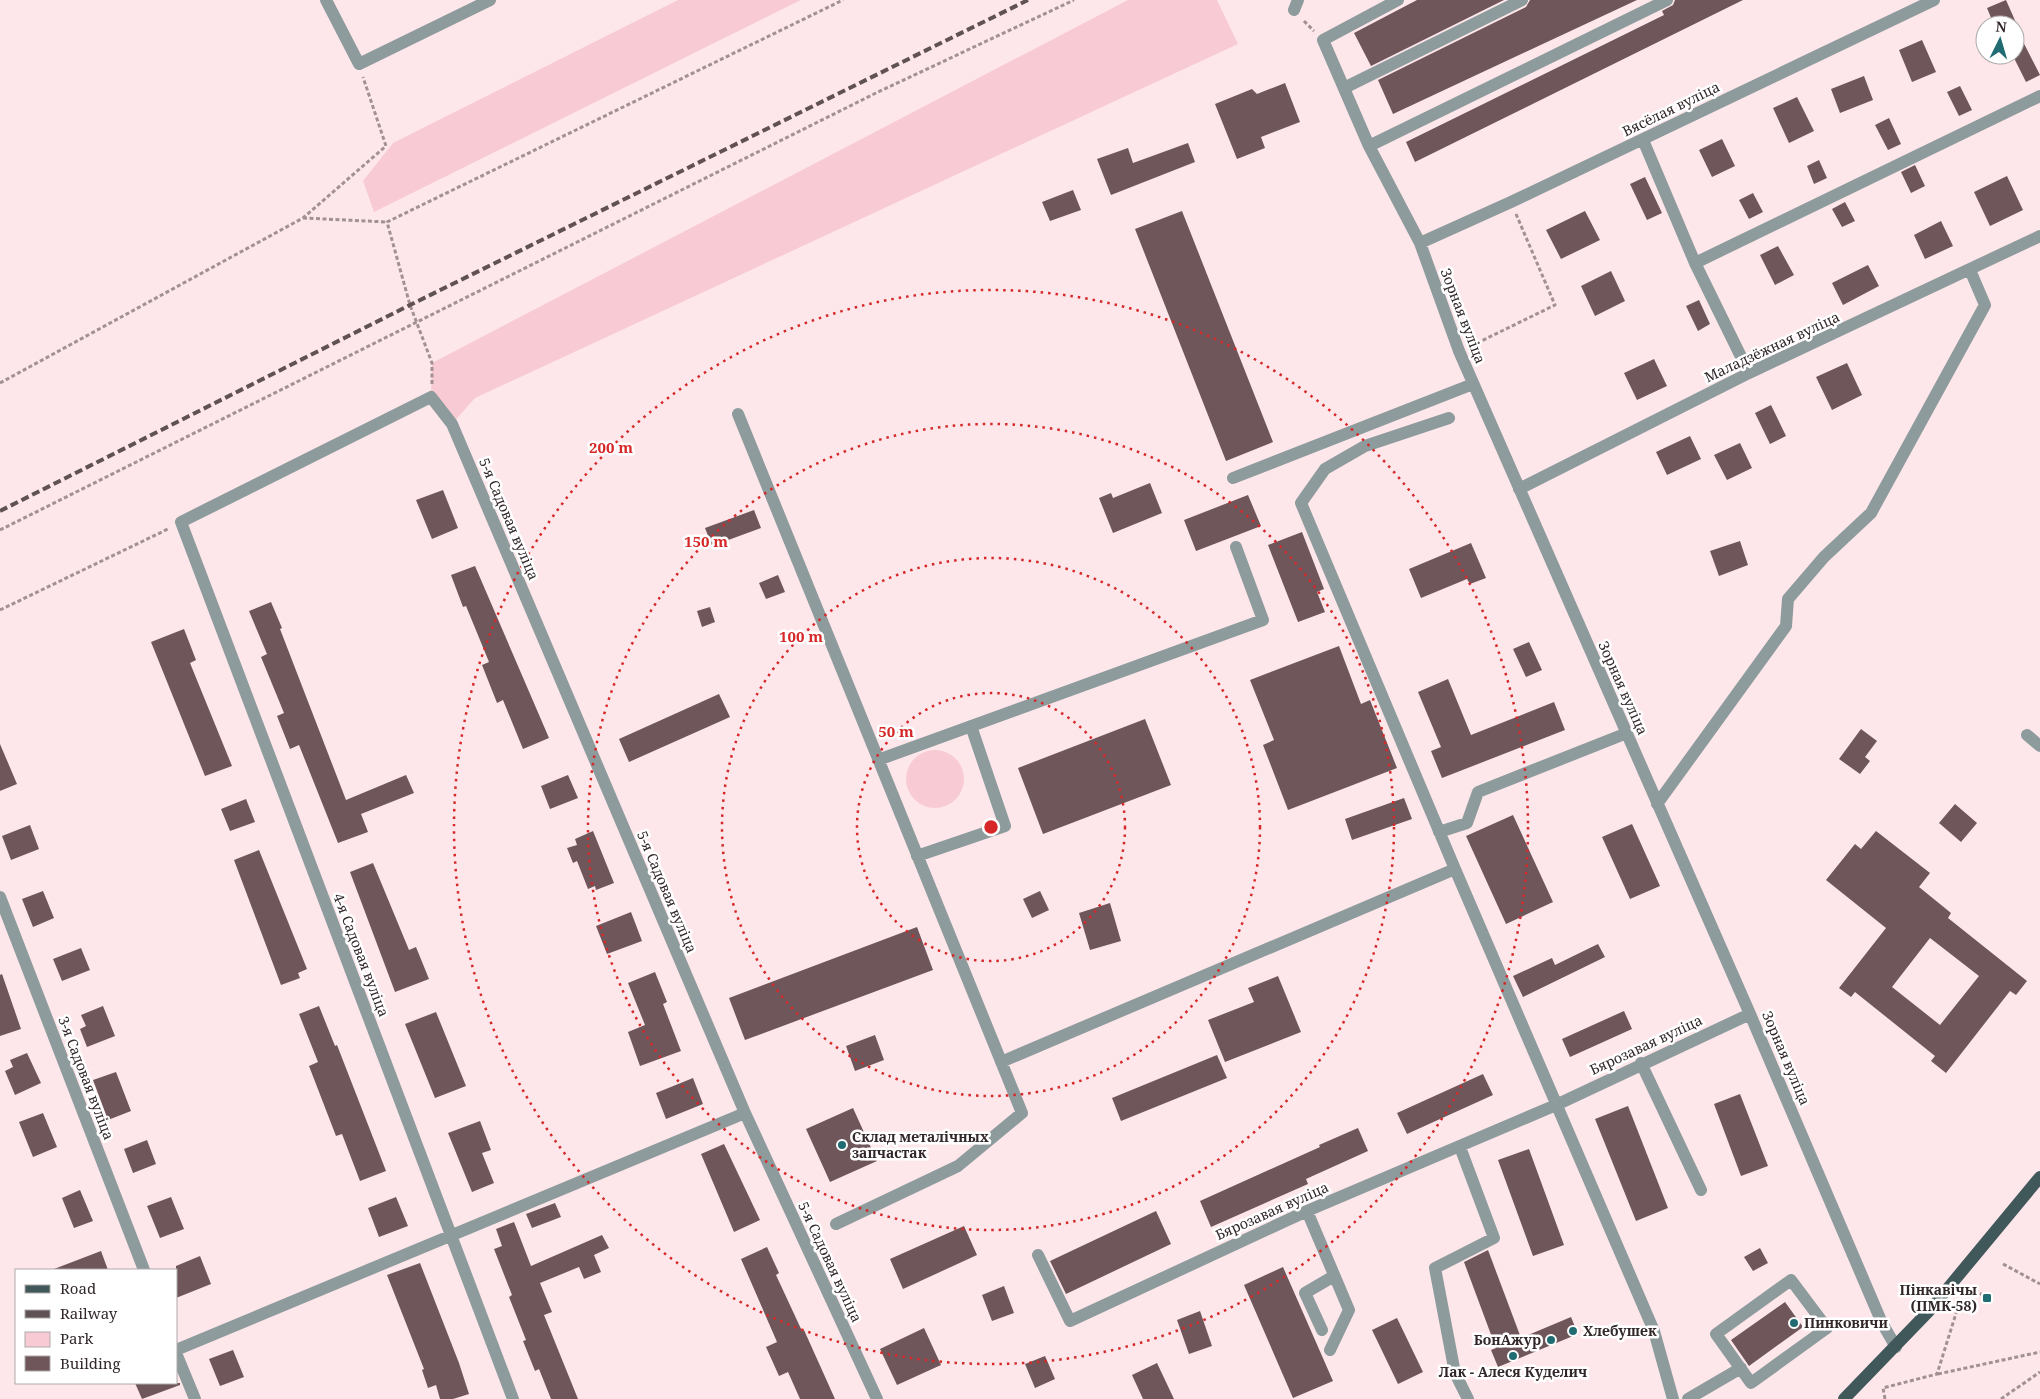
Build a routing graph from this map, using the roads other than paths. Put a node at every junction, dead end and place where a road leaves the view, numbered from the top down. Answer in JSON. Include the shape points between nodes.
{"nodes":[{"id":1,"x":326,"y":0,"type":"edge"},
{"id":2,"x":490,"y":0,"type":"edge"},
{"id":3,"x":1398,"y":0,"type":"edge"},
{"id":4,"x":1522,"y":0,"type":"edge"},
{"id":5,"x":1667,"y":0,"type":"edge"},
{"id":6,"x":1934,"y":0,"type":"edge"},
{"id":7,"x":1344,"y":88,"type":"junction"},
{"id":8,"x":2040,"y":96,"type":"edge"},
{"id":9,"x":1643,"y":140,"type":"junction"},
{"id":10,"x":1369,"y":146,"type":"junction"},
{"id":11,"x":2040,"y":236,"type":"edge"},
{"id":12,"x":1420,"y":243,"type":"junction"},
{"id":13,"x":1695,"y":263,"type":"junction"},
{"id":14,"x":1970,"y":270,"type":"junction"},
{"id":15,"x":1749,"y":373,"type":"junction"},
{"id":16,"x":1473,"y":384,"type":"junction"},
{"id":17,"x":431,"y":397,"type":"joint"},
{"id":18,"x":738,"y":414,"type":"dead end"},
{"id":19,"x":1449,"y":418,"type":"dead end"},
{"id":20,"x":1234,"y":478,"type":"dead end"},
{"id":21,"x":1520,"y":489,"type":"junction"},
{"id":22,"x":1236,"y":547,"type":"dead end"},
{"id":23,"x":971,"y":726,"type":"junction"},
{"id":24,"x":1626,"y":733,"type":"junction"},
{"id":25,"x":2027,"y":736,"type":"dead end"},
{"id":26,"x":2040,"y":746,"type":"edge"},
{"id":27,"x":878,"y":760,"type":"junction"},
{"id":28,"x":1657,"y":804,"type":"junction"},
{"id":29,"x":1439,"y":832,"type":"junction"},
{"id":30,"x":917,"y":856,"type":"junction"},
{"id":31,"x":1455,"y":869,"type":"junction"},
{"id":32,"x":0,"y":897,"type":"edge"},
{"id":33,"x":1750,"y":1014,"type":"junction"},
{"id":34,"x":1001,"y":1062,"type":"junction"},
{"id":35,"x":1641,"y":1063,"type":"junction"},
{"id":36,"x":1556,"y":1105,"type":"junction"},
{"id":37,"x":745,"y":1113,"type":"junction"},
{"id":38,"x":1460,"y":1147,"type":"junction"},
{"id":39,"x":2040,"y":1177,"type":"edge"},
{"id":40,"x":1701,"y":1190,"type":"dead end"},
{"id":41,"x":1307,"y":1211,"type":"junction"},
{"id":42,"x":836,"y":1224,"type":"dead end"},
{"id":43,"x":451,"y":1236,"type":"junction"},
{"id":44,"x":1038,"y":1255,"type":"dead end"},
{"id":45,"x":144,"y":1269,"type":"edge"},
{"id":46,"x":1334,"y":1276,"type":"junction"},
{"id":47,"x":1322,"y":1330,"type":"dead end"},
{"id":48,"x":1896,"y":1348,"type":"junction"},
{"id":49,"x":1330,"y":1350,"type":"dead end"},
{"id":50,"x":178,"y":1351,"type":"edge"},
{"id":51,"x":178,"y":1357,"type":"edge"},
{"id":52,"x":1741,"y":1368,"type":"junction"},
{"id":53,"x":195,"y":1399,"type":"edge"},
{"id":54,"x":513,"y":1399,"type":"edge"},
{"id":55,"x":877,"y":1399,"type":"edge"},
{"id":56,"x":1468,"y":1399,"type":"edge"},
{"id":57,"x":1673,"y":1399,"type":"edge"},
{"id":58,"x":1688,"y":1399,"type":"edge"},
{"id":59,"x":1844,"y":1399,"type":"edge"}],
"edges":[{"from":1,"to":2,"type":"street","via":[[359,64]]},
{"from":3,"to":7,"type":"street","name":"Зорная вуліца","via":[[1323,40]]},
{"from":4,"to":7,"type":"street"},
{"from":5,"to":10,"type":"street"},
{"from":6,"to":9,"type":"street","name":"Вясёлая вуліца"},
{"from":7,"to":10,"type":"street","name":"Зорная вуліца"},
{"from":8,"to":13,"type":"street"},
{"from":9,"to":12,"type":"street","name":"Вясёлая вуліца"},
{"from":9,"to":13,"type":"street"},
{"from":10,"to":12,"type":"street","name":"Зорная вуліца"},
{"from":11,"to":14,"type":"street","name":"Маладзёжная вуліца"},
{"from":12,"to":16,"type":"street","name":"Зорная вуліца"},
{"from":13,"to":15,"type":"street"},
{"from":14,"to":15,"type":"street","name":"Маладзёжная вуліца"},
{"from":14,"to":28,"type":"street","via":[[1984,305],[1871,512],[1824,557],[1788,599],[1786,626]]},
{"from":15,"to":21,"type":"street","name":"Маладзёжная вуліца"},
{"from":16,"to":20,"type":"street"},
{"from":16,"to":21,"type":"street","name":"Зорная вуліца"},
{"from":17,"to":37,"type":"street","name":"5-я Садовая вуліца","via":[[452,424]]},
{"from":17,"to":43,"type":"street","name":"4-я Садовая вуліца","via":[[181,522]]},
{"from":18,"to":27,"type":"street"},
{"from":19,"to":29,"type":"street","via":[[1366,446],[1333,464],[1325,469],[1300,503]]},
{"from":21,"to":24,"type":"street","name":"Зорная вуліца"},
{"from":22,"to":23,"type":"street","via":[[1263,620]]},
{"from":23,"to":27,"type":"street"},
{"from":23,"to":30,"type":"street","via":[[1005,826]]},
{"from":24,"to":28,"type":"street","name":"Зорная вуліца"},
{"from":24,"to":29,"type":"street","via":[[1478,792],[1467,823]]},
{"from":25,"to":26,"type":"street"},
{"from":27,"to":30,"type":"street"},
{"from":28,"to":33,"type":"street","name":"Зорная вуліца"},
{"from":29,"to":31,"type":"street"},
{"from":30,"to":34,"type":"street"},
{"from":31,"to":34,"type":"street"},
{"from":31,"to":36,"type":"street"},
{"from":32,"to":45,"type":"street","name":"3-я Садовая вуліца"},
{"from":33,"to":35,"type":"street","name":"Бярозавая вуліца"},
{"from":33,"to":48,"type":"street","name":"Зорная вуліца","via":[[1882,1323]]},
{"from":34,"to":42,"type":"street","via":[[1022,1113],[958,1166]]},
{"from":35,"to":36,"type":"street","name":"Бярозавая вуліца"},
{"from":35,"to":40,"type":"street"},
{"from":36,"to":38,"type":"street","name":"Бярозавая вуліца"},
{"from":36,"to":57,"type":"street","via":[[1654,1331]]},
{"from":37,"to":43,"type":"street"},
{"from":37,"to":55,"type":"street","name":"5-я Садовая вуліца"},
{"from":38,"to":41,"type":"street","name":"Бярозавая вуліца"},
{"from":38,"to":56,"type":"street","via":[[1494,1238],[1435,1268],[1455,1373]]},
{"from":39,"to":48,"type":"main road"},
{"from":41,"to":44,"type":"street","name":"Бярозавая вуліца","via":[[1070,1320]]},
{"from":41,"to":46,"type":"street"},
{"from":43,"to":50,"type":"street"},
{"from":43,"to":54,"type":"street","name":"4-я Садовая вуліца"},
{"from":46,"to":47,"type":"street","via":[[1305,1292]]},
{"from":46,"to":49,"type":"street","via":[[1348,1310]]},
{"from":48,"to":59,"type":"main road"},
{"from":51,"to":53,"type":"street"},
{"from":52,"to":52,"type":"street","via":[[1752,1383],[1826,1328],[1791,1280],[1716,1334]]},
{"from":52,"to":58,"type":"street"}]}
